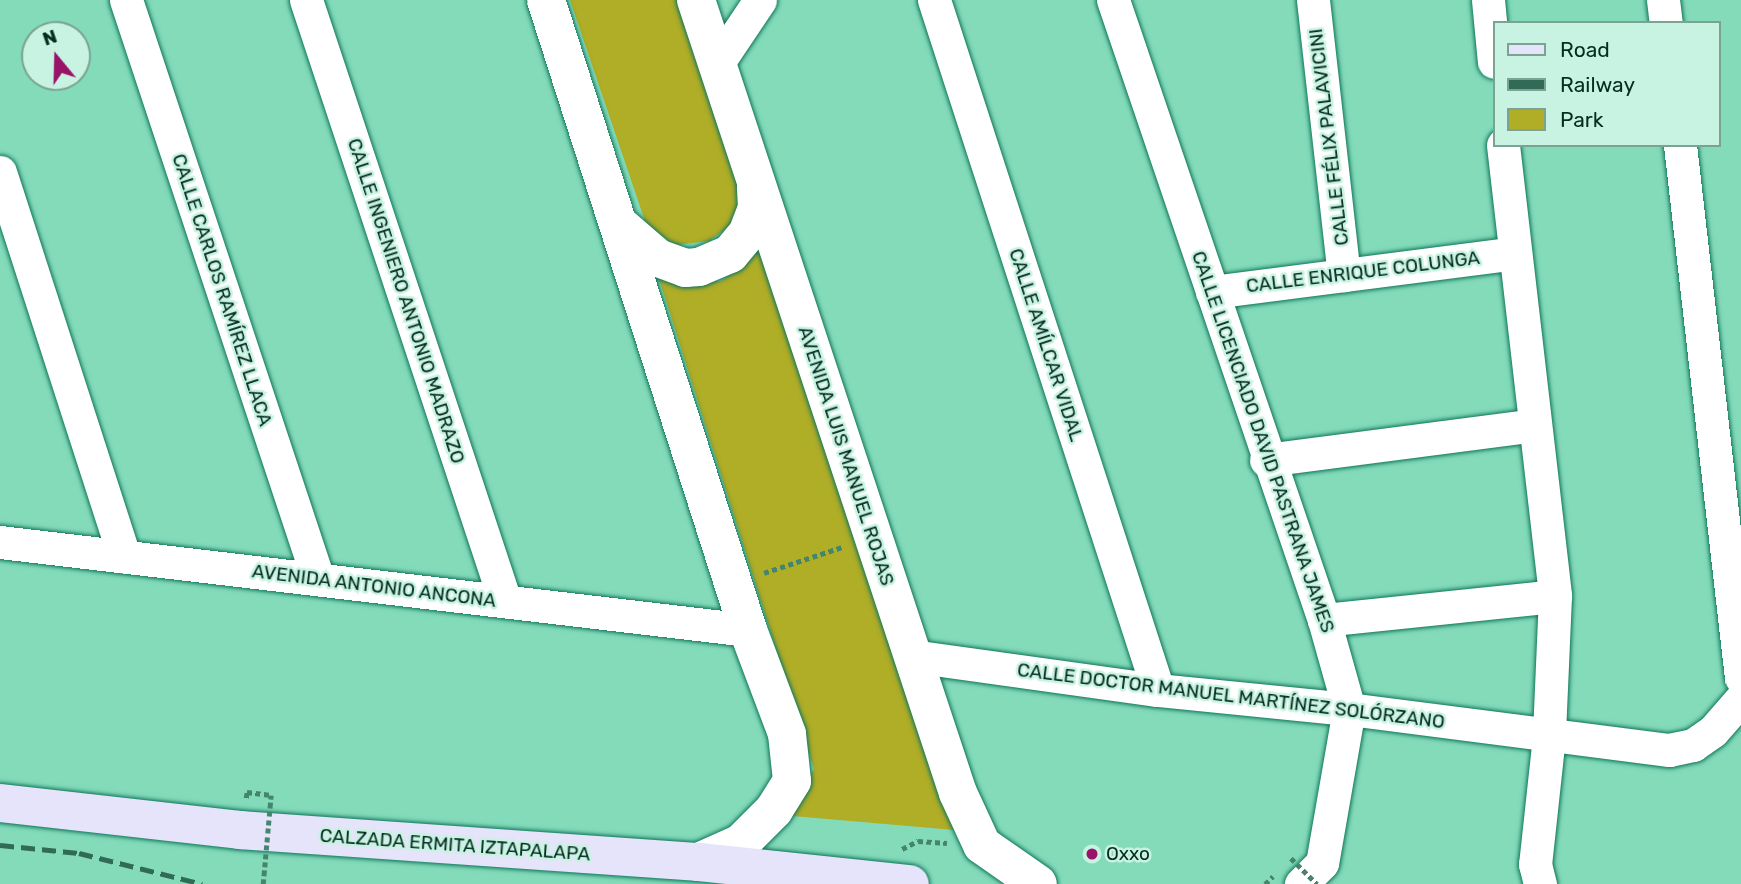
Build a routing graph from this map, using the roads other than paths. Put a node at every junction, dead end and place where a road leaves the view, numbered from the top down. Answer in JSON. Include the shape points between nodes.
{"nodes":[{"id":1,"x":126,"y":0,"type":"edge"},
{"id":2,"x":306,"y":0,"type":"edge"},
{"id":3,"x":545,"y":0,"type":"edge"},
{"id":4,"x":696,"y":0,"type":"edge"},
{"id":5,"x":760,"y":0,"type":"edge"},
{"id":6,"x":933,"y":0,"type":"edge"},
{"id":7,"x":1113,"y":0,"type":"edge"},
{"id":8,"x":1313,"y":0,"type":"edge"},
{"id":9,"x":1488,"y":0,"type":"edge"},
{"id":10,"x":1664,"y":0,"type":"edge"},
{"id":11,"x":1666,"y":21,"type":"edge"},
{"id":12,"x":1492,"y":41,"type":"edge"},
{"id":13,"x":717,"y":64,"type":"junction"},
{"id":14,"x":1503,"y":147,"type":"edge"},
{"id":15,"x":1680,"y":147,"type":"edge"},
{"id":16,"x":0,"y":172,"type":"edge"},
{"id":17,"x":754,"y":175,"type":"junction"},
{"id":18,"x":621,"y":226,"type":"junction"},
{"id":19,"x":1515,"y":253,"type":"junction"},
{"id":20,"x":1345,"y":275,"type":"junction"},
{"id":21,"x":1212,"y":292,"type":"junction"},
{"id":22,"x":1534,"y":425,"type":"junction"},
{"id":23,"x":1266,"y":460,"type":"junction"},
{"id":24,"x":0,"y":541,"type":"edge"},
{"id":25,"x":124,"y":556,"type":"junction"},
{"id":26,"x":318,"y":579,"type":"junction"},
{"id":27,"x":1555,"y":596,"type":"junction"},
{"id":28,"x":505,"y":601,"type":"junction"},
{"id":29,"x":1324,"y":620,"type":"junction"},
{"id":30,"x":748,"y":630,"type":"junction"},
{"id":31,"x":912,"y":656,"type":"junction"},
{"id":32,"x":1741,"y":678,"type":"edge"},
{"id":33,"x":1158,"y":690,"type":"junction"},
{"id":34,"x":1741,"y":699,"type":"edge"},
{"id":35,"x":1349,"y":709,"type":"junction"},
{"id":36,"x":1549,"y":736,"type":"junction"},
{"id":37,"x":0,"y":803,"type":"edge"},
{"id":38,"x":699,"y":862,"type":"junction"},
{"id":39,"x":1296,"y":871,"type":"edge"},
{"id":40,"x":910,"y":884,"type":"edge"},
{"id":41,"x":1038,"y":884,"type":"edge"},
{"id":42,"x":1540,"y":884,"type":"edge"}],
"edges":[{"from":1,"to":26,"type":"street","name":"CALLE CARLOS RAMÍREZ LLACA"},
{"from":2,"to":28,"type":"street","name":"CALLE INGENIERO ANTONIO MADRAZO"},
{"from":3,"to":18,"type":"street"},
{"from":4,"to":13,"type":"street","name":"AVENIDA LUIS MANUEL ROJAS"},
{"from":5,"to":13,"type":"street"},
{"from":6,"to":33,"type":"street","name":"CALLE AMÍLCAR VIDAL"},
{"from":7,"to":21,"type":"street","name":"CALLE LICENCIADO DAVID PASTRANA JAMES"},
{"from":8,"to":20,"type":"street","name":"CALLE FÉLIX PALAVICINI"},
{"from":9,"to":12,"type":"street"},
{"from":10,"to":11,"type":"street"},
{"from":13,"to":17,"type":"street","name":"AVENIDA LUIS MANUEL ROJAS"},
{"from":14,"to":19,"type":"street"},
{"from":15,"to":32,"type":"street"},
{"from":16,"to":25,"type":"street"},
{"from":17,"to":18,"type":"street","via":[[757,208],[747,233],[730,254],[715,262],[685,268],[672,265]]},
{"from":17,"to":31,"type":"street","name":"AVENIDA LUIS MANUEL ROJAS"},
{"from":18,"to":30,"type":"street"},
{"from":19,"to":20,"type":"street","name":"CALLE ENRIQUE COLUNGA"},
{"from":19,"to":22,"type":"street"},
{"from":20,"to":21,"type":"street","name":"CALLE ENRIQUE COLUNGA"},
{"from":21,"to":23,"type":"street","name":"CALLE LICENCIADO DAVID PASTRANA JAMES"},
{"from":22,"to":23,"type":"street"},
{"from":22,"to":27,"type":"street"},
{"from":23,"to":29,"type":"street","name":"CALLE LICENCIADO DAVID PASTRANA JAMES"},
{"from":24,"to":25,"type":"street","name":"AVENIDA ANTONIO ANCONA"},
{"from":25,"to":26,"type":"street","name":"AVENIDA ANTONIO ANCONA"},
{"from":26,"to":28,"type":"street","name":"AVENIDA ANTONIO ANCONA"},
{"from":27,"to":29,"type":"street"},
{"from":27,"to":36,"type":"street"},
{"from":28,"to":30,"type":"street","name":"AVENIDA ANTONIO ANCONA"},
{"from":29,"to":35,"type":"street","name":"CALLE LICENCIADO DAVID PASTRANA JAMES"},
{"from":30,"to":38,"type":"street","via":[[787,734],[792,781],[774,810],[741,843]]},
{"from":31,"to":33,"type":"street","name":"CALLE DOCTOR MANUEL MARTÍNEZ SOLÓRZANO"},
{"from":31,"to":41,"type":"street","name":"AVENIDA LUIS MANUEL ROJAS","via":[[958,793],[982,845]]},
{"from":33,"to":35,"type":"street","name":"CALLE DOCTOR MANUEL MARTÍNEZ SOLÓRZANO"},
{"from":34,"to":36,"type":"street","name":"CALLE DOCTOR MANUEL MARTÍNEZ SOLÓRZANO","via":[[1713,731],[1693,745],[1669,750]]},
{"from":35,"to":36,"type":"street","name":"CALLE DOCTOR MANUEL MARTÍNEZ SOLÓRZANO"},
{"from":35,"to":39,"type":"street","name":"CALLE LICENCIADO DAVID PASTRANA JAMES","via":[[1322,863]]},
{"from":36,"to":42,"type":"street","via":[[1535,864]]},
{"from":37,"to":38,"type":"main road","name":"CALZADA ERMITA IZTAPALAPA","via":[[240,830]]},
{"from":38,"to":40,"type":"main road","name":"CALZADA ERMITA IZTAPALAPA"}]}
